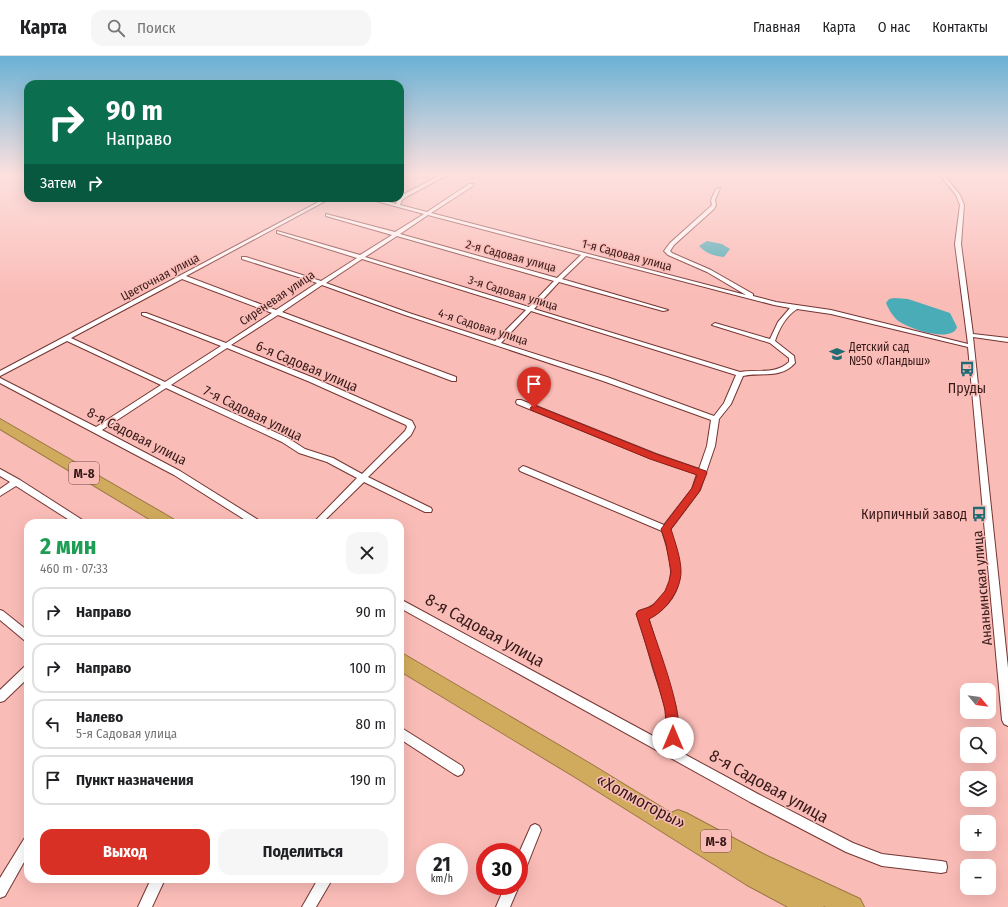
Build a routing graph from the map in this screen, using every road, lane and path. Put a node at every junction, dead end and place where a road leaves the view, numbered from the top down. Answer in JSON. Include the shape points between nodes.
{"nodes":[{"id":1,"x":300,"y":214,"type":"edge"},
{"id":2,"x":427,"y":214,"type":"joint"},
{"id":3,"x":706,"y":214,"type":"edge"},
{"id":4,"x":962,"y":214,"type":"edge"},
{"id":5,"x":328,"y":215,"type":"dead end"},
{"id":6,"x":279,"y":232,"type":"dead end"},
{"id":7,"x":395,"y":234,"type":"junction"},
{"id":8,"x":585,"y":254,"type":"junction"},
{"id":9,"x":360,"y":257,"type":"junction"},
{"id":10,"x":244,"y":258,"type":"dead end"},
{"id":11,"x":183,"y":277,"type":"junction"},
{"id":12,"x":558,"y":280,"type":"junction"},
{"id":13,"x":321,"y":283,"type":"junction"},
{"id":14,"x":746,"y":296,"type":"junction"},
{"id":15,"x":792,"y":306,"type":"junction"},
{"id":16,"x":530,"y":310,"type":"junction"},
{"id":17,"x":665,"y":310,"type":"dead end"},
{"id":18,"x":278,"y":311,"type":"junction"},
{"id":19,"x":144,"y":314,"type":"dead end"},
{"id":20,"x":715,"y":325,"type":"dead end"},
{"id":21,"x":970,"y":335,"type":"junction"},
{"id":22,"x":68,"y":339,"type":"junction"},
{"id":23,"x":1008,"y":340,"type":"edge"},
{"id":24,"x":772,"y":342,"type":"junction"},
{"id":25,"x":497,"y":343,"type":"junction"},
{"id":26,"x":226,"y":346,"type":"junction"},
{"id":27,"x":970,"y":346,"type":"junction"},
{"id":28,"x":0,"y":374,"type":"edge"},
{"id":29,"x":740,"y":374,"type":"junction"},
{"id":30,"x":454,"y":378,"type":"dead end"},
{"id":31,"x":0,"y":380,"type":"edge"},
{"id":32,"x":166,"y":385,"type":"junction"},
{"id":33,"x":519,"y":402,"type":"dead end"},
{"id":34,"x":715,"y":419,"type":"junction"},
{"id":35,"x":0,"y":423,"type":"edge"},
{"id":36,"x":96,"y":431,"type":"junction"},
{"id":37,"x":523,"y":469,"type":"dead end"},
{"id":38,"x":0,"y":472,"type":"edge"},
{"id":39,"x":702,"y":473,"type":"junction"},
{"id":40,"x":363,"y":478,"type":"junction"},
{"id":41,"x":17,"y":482,"type":"junction"},
{"id":42,"x":0,"y":494,"type":"edge"},
{"id":43,"x":428,"y":510,"type":"dead end"},
{"id":44,"x":75,"y":519,"type":"edge"},
{"id":45,"x":161,"y":519,"type":"edge"},
{"id":46,"x":252,"y":519,"type":"edge"},
{"id":47,"x":321,"y":519,"type":"edge"},
{"id":48,"x":666,"y":529,"type":"junction"},
{"id":49,"x":404,"y":605,"type":"edge"},
{"id":50,"x":0,"y":614,"type":"edge"},
{"id":51,"x":24,"y":634,"type":"edge"},
{"id":52,"x":404,"y":663,"type":"edge"},
{"id":53,"x":24,"y":675,"type":"edge"},
{"id":54,"x":0,"y":697,"type":"edge"},
{"id":55,"x":1008,"y":720,"type":"edge"},
{"id":56,"x":404,"y":736,"type":"edge"},
{"id":57,"x":669,"y":751,"type":"junction"},
{"id":58,"x":458,"y":770,"type":"dead end"},
{"id":59,"x":582,"y":770,"type":"junction"},
{"id":60,"x":535,"y":830,"type":"dead end"},
{"id":61,"x":528,"y":847,"type":"edge"},
{"id":62,"x":24,"y":850,"type":"edge"},
{"id":63,"x":942,"y":867,"type":"dead end"},
{"id":64,"x":156,"y":883,"type":"edge"},
{"id":65,"x":323,"y":883,"type":"dead end"},
{"id":66,"x":0,"y":891,"type":"edge"},
{"id":67,"x":508,"y":895,"type":"edge"},
{"id":68,"x":145,"y":907,"type":"edge"},
{"id":69,"x":309,"y":907,"type":"edge"},
{"id":70,"x":503,"y":907,"type":"edge"},
{"id":71,"x":812,"y":907,"type":"edge"},
{"id":72,"x":852,"y":907,"type":"edge"}],
"edges":[{"from":1,"to":11,"type":"street","name":"Цветочная улица"},
{"from":2,"to":7,"type":"street","name":"Сиреневая улица"},
{"from":2,"to":8,"type":"street","name":"1-я Садовая улица"},
{"from":3,"to":14,"type":"street","via":[[667,251],[709,271]]},
{"from":4,"to":21,"type":"street","name":"Ананьинская улица","via":[[958,244]]},
{"from":5,"to":7,"type":"street","name":"2-я Садовая улица"},
{"from":6,"to":9,"type":"street","name":"3-я Садовая улица"},
{"from":7,"to":9,"type":"street","name":"Сиреневая улица"},
{"from":7,"to":12,"type":"street","name":"2-я Садовая улица"},
{"from":8,"to":12,"type":"street"},
{"from":8,"to":14,"type":"street","name":"1-я Садовая улица"},
{"from":9,"to":13,"type":"street","name":"Сиреневая улица"},
{"from":9,"to":16,"type":"street","name":"3-я Садовая улица"},
{"from":10,"to":13,"type":"street","name":"4-я Садовая улица"},
{"from":11,"to":18,"type":"street"},
{"from":11,"to":22,"type":"street","name":"Цветочная улица"},
{"from":12,"to":16,"type":"street"},
{"from":12,"to":17,"type":"street","name":"2-я Садовая улица"},
{"from":13,"to":18,"type":"street","name":"Сиреневая улица"},
{"from":13,"to":25,"type":"street","name":"4-я Садовая улица"},
{"from":14,"to":15,"type":"street","name":"1-я Садовая улица"},
{"from":15,"to":24,"type":"street"},
{"from":15,"to":27,"type":"street","name":"1-я Садовая улица"},
{"from":16,"to":25,"type":"street"},
{"from":16,"to":29,"type":"street","name":"3-я Садовая улица"},
{"from":18,"to":26,"type":"street","name":"Сиреневая улица"},
{"from":18,"to":30,"type":"street"},
{"from":19,"to":26,"type":"street","name":"6-я Садовая улица"},
{"from":20,"to":24,"type":"street"},
{"from":21,"to":23,"type":"street"},
{"from":21,"to":27,"type":"street","name":"Ананьинская улица"},
{"from":22,"to":28,"type":"street","name":"Цветочная улица"},
{"from":22,"to":32,"type":"street","name":"7-я Садовая улица"},
{"from":24,"to":29,"type":"street","via":[[792,357],[790,366],[778,372]]},
{"from":25,"to":34,"type":"street","name":"4-я Садовая улица"},
{"from":26,"to":32,"type":"street","name":"Сиреневая улица"},
{"from":26,"to":40,"type":"street","name":"6-я Садовая улица","via":[[409,423],[411,427],[408,433]]},
{"from":27,"to":55,"type":"street","name":"Ананьинская улица"},
{"from":29,"to":34,"type":"street","via":[[727,404]]},
{"from":31,"to":36,"type":"street","name":"8-я Садовая улица"},
{"from":32,"to":36,"type":"street","name":"Сиреневая улица"},
{"from":32,"to":40,"type":"street","name":"7-я Садовая улица","via":[[285,440],[302,451],[330,460]]},
{"from":33,"to":39,"type":"street"},
{"from":34,"to":39,"type":"street","via":[[712,442]]},
{"from":35,"to":45,"type":"highway","number":"М-8"},
{"from":36,"to":46,"type":"street","name":"8-я Садовая улица","via":[[196,484]]},
{"from":37,"to":48,"type":"street"},
{"from":38,"to":41,"type":"street"},
{"from":39,"to":48,"type":"street","via":[[696,490]]},
{"from":40,"to":43,"type":"street","name":"7-я Садовая улица"},
{"from":40,"to":47,"type":"street"},
{"from":41,"to":42,"type":"street"},
{"from":41,"to":44,"type":"street"},
{"from":48,"to":57,"type":"street","via":[[676,568],[674,581],[662,603],[649,614],[642,614],[671,708],[673,738]]},
{"from":49,"to":57,"type":"street","name":"8-я Садовая улица"},
{"from":50,"to":51,"type":"street"},
{"from":52,"to":59,"type":"highway","name":"«Холмогоры»","number":"М-8"},
{"from":53,"to":54,"type":"street"},
{"from":56,"to":58,"type":"street"},
{"from":57,"to":63,"type":"street","name":"8-я Садовая улица","via":[[855,851],[888,861]]},
{"from":59,"to":71,"type":"highway","name":"«Холмогоры»","number":"М-8","via":[[749,874]]},
{"from":59,"to":72,"type":"highway","name":"«Холмогоры»","number":"М-8","via":[[760,864]]},
{"from":60,"to":61,"type":"street"},
{"from":62,"to":66,"type":"street"},
{"from":64,"to":68,"type":"street"},
{"from":65,"to":69,"type":"street"},
{"from":67,"to":70,"type":"street"}]}
